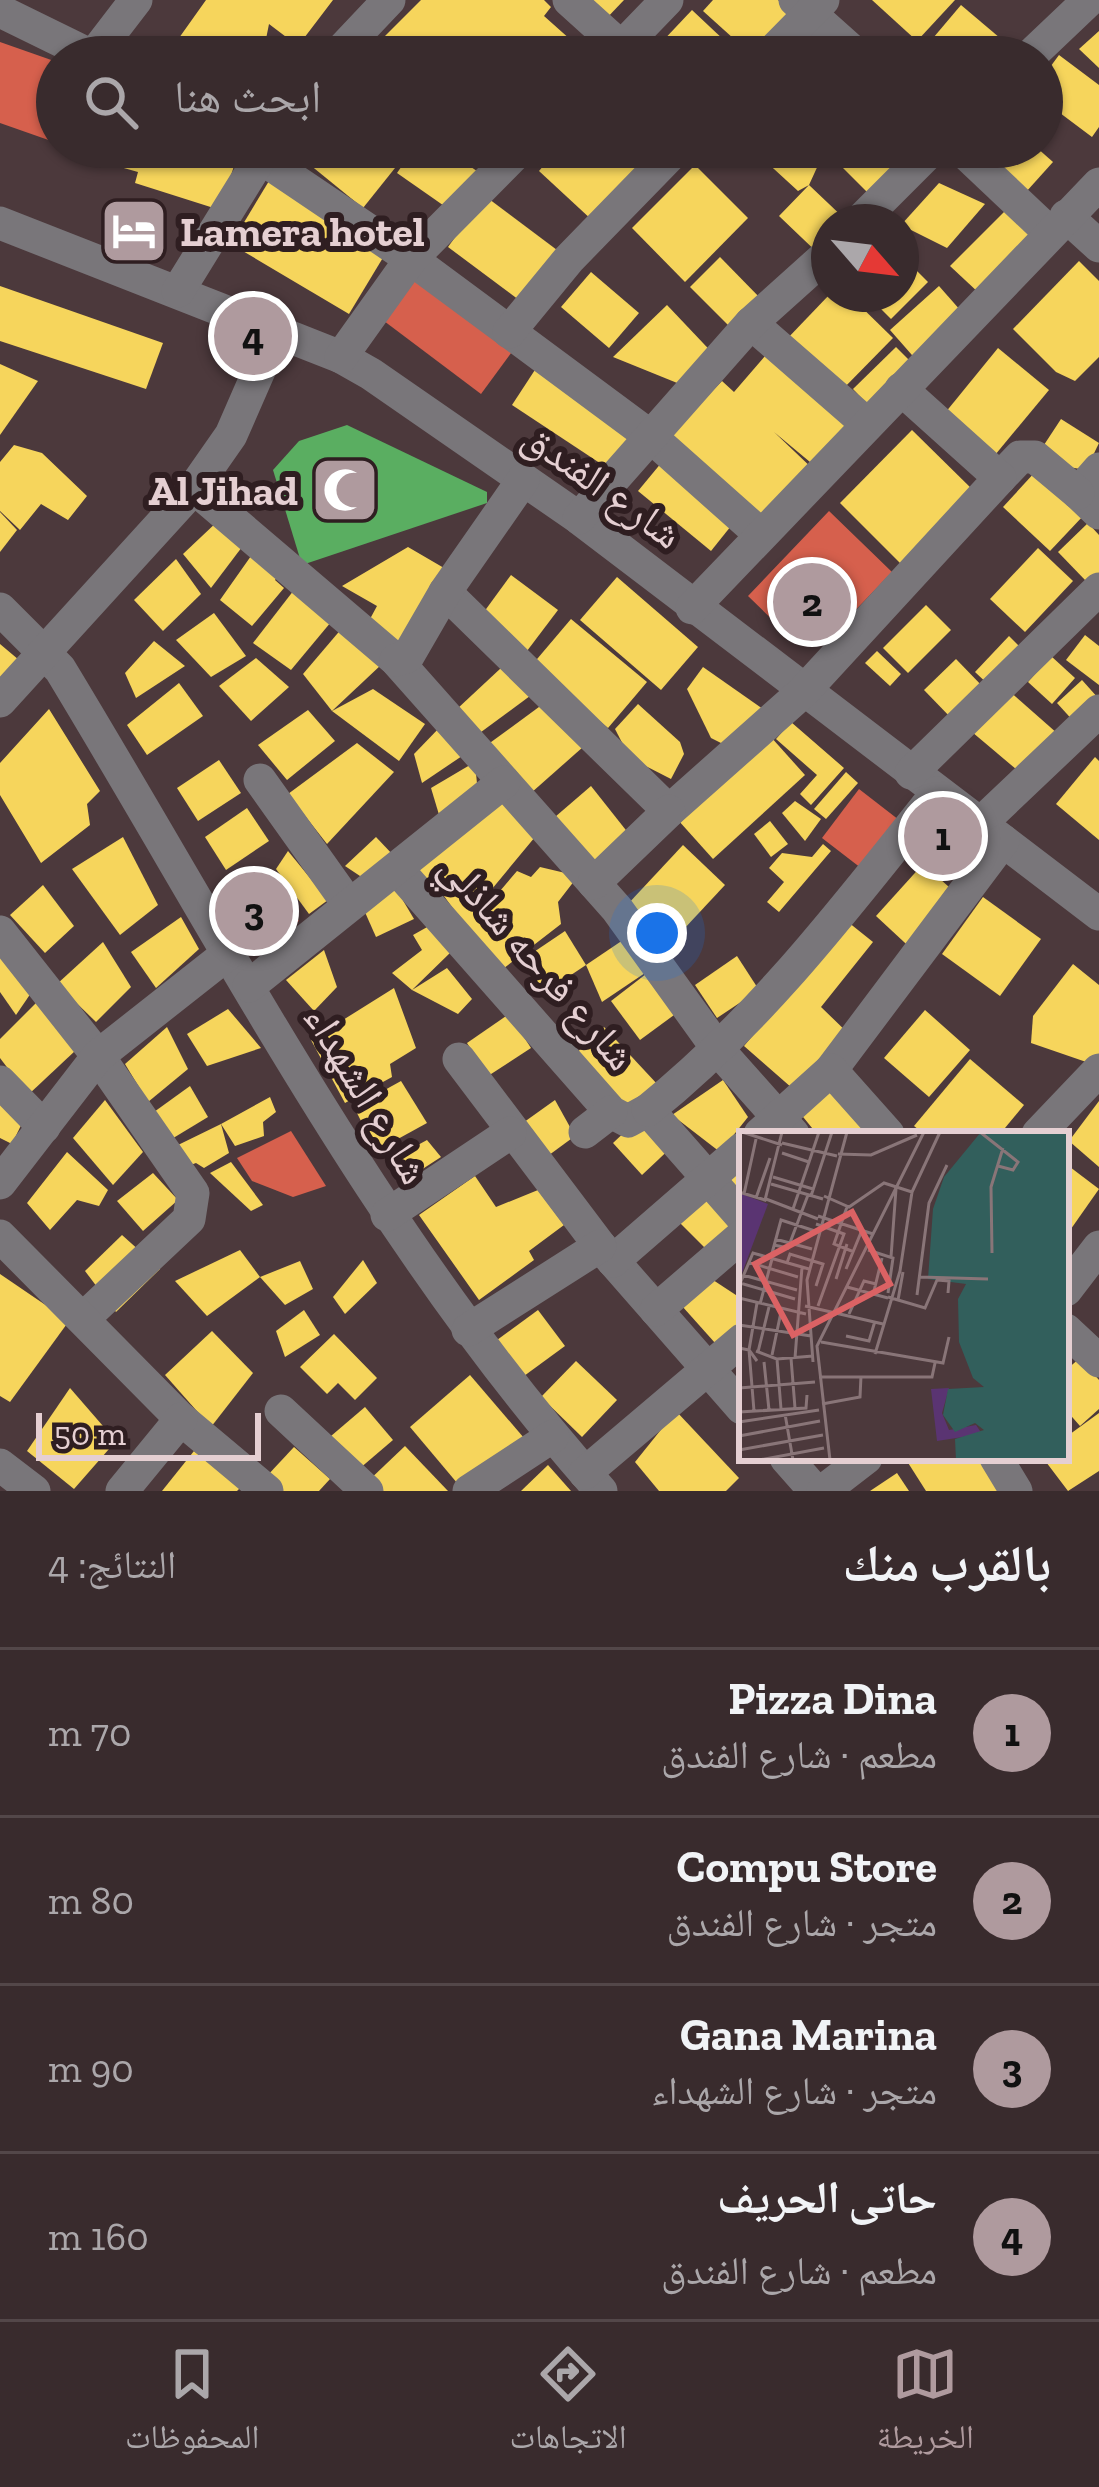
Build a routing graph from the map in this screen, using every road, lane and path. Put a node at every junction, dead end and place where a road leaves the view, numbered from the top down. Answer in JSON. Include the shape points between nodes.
{"nodes":[{"id":1,"x":136,"y":0,"type":"edge"},
{"id":2,"x":569,"y":0,"type":"edge"},
{"id":3,"x":1089,"y":0,"type":"edge"},
{"id":4,"x":655,"y":4,"type":"edge"},
{"id":5,"x":809,"y":4,"type":"edge"},
{"id":6,"x":371,"y":5,"type":"edge"},
{"id":7,"x":0,"y":11,"type":"edge"},
{"id":8,"x":51,"y":36,"type":"edge"},
{"id":9,"x":109,"y":36,"type":"edge"},
{"id":10,"x":350,"y":36,"type":"edge"},
{"id":11,"x":602,"y":36,"type":"edge"},
{"id":12,"x":629,"y":36,"type":"edge"},
{"id":13,"x":784,"y":36,"type":"edge"},
{"id":14,"x":839,"y":36,"type":"edge"},
{"id":15,"x":1051,"y":36,"type":"edge"},
{"id":16,"x":246,"y":168,"type":"edge"},
{"id":17,"x":282,"y":168,"type":"edge"},
{"id":18,"x":501,"y":168,"type":"edge"},
{"id":19,"x":657,"y":168,"type":"edge"},
{"id":20,"x":913,"y":168,"type":"edge"},
{"id":21,"x":986,"y":168,"type":"edge"},
{"id":22,"x":1099,"y":184,"type":"edge"},
{"id":23,"x":877,"y":204,"type":"edge"},
{"id":24,"x":0,"y":223,"type":"edge"},
{"id":25,"x":1058,"y":224,"type":"junction"},
{"id":26,"x":1099,"y":246,"type":"edge"},
{"id":27,"x":411,"y":259,"type":"junction"},
{"id":28,"x":811,"y":269,"type":"edge"},
{"id":29,"x":178,"y":291,"type":"junction"},
{"id":30,"x":751,"y":323,"type":"junction"},
{"id":31,"x":276,"y":332,"type":"junction"},
{"id":32,"x":508,"y":332,"type":"junction"},
{"id":33,"x":341,"y":357,"type":"junction"},
{"id":34,"x":902,"y":389,"type":"junction"},
{"id":35,"x":867,"y":424,"type":"junction"},
{"id":36,"x":650,"y":436,"type":"junction"},
{"id":37,"x":1000,"y":478,"type":"junction"},
{"id":38,"x":524,"y":480,"type":"junction"},
{"id":39,"x":194,"y":488,"type":"junction"},
{"id":40,"x":1092,"y":492,"type":"edge"},
{"id":41,"x":579,"y":518,"type":"junction"},
{"id":42,"x":759,"y":533,"type":"junction"},
{"id":43,"x":1099,"y":589,"type":"edge"},
{"id":44,"x":445,"y":592,"type":"junction"},
{"id":45,"x":692,"y":608,"type":"junction"},
{"id":46,"x":0,"y":609,"type":"edge"},
{"id":47,"x":48,"y":652,"type":"junction"},
{"id":48,"x":397,"y":660,"type":"junction"},
{"id":49,"x":804,"y":691,"type":"junction"},
{"id":50,"x":0,"y":701,"type":"edge"},
{"id":51,"x":1099,"y":711,"type":"edge"},
{"id":52,"x":260,"y":780,"type":"dead end"},
{"id":53,"x":504,"y":782,"type":"junction"},
{"id":54,"x":924,"y":783,"type":"junction"},
{"id":55,"x":669,"y":811,"type":"junction"},
{"id":56,"x":992,"y":833,"type":"junction"},
{"id":57,"x":397,"y":869,"type":"junction"},
{"id":58,"x":594,"y":884,"type":"junction"},
{"id":59,"x":349,"y":904,"type":"junction"},
{"id":60,"x":1099,"y":914,"type":"edge"},
{"id":61,"x":0,"y":932,"type":"edge"},
{"id":62,"x":230,"y":952,"type":"junction"},
{"id":63,"x":249,"y":986,"type":"junction"},
{"id":64,"x":720,"y":1052,"type":"junction"},
{"id":65,"x":98,"y":1056,"type":"junction"},
{"id":66,"x":459,"y":1059,"type":"dead end"},
{"id":67,"x":831,"y":1070,"type":"junction"},
{"id":68,"x":1099,"y":1070,"type":"edge"},
{"id":69,"x":0,"y":1082,"type":"edge"},
{"id":70,"x":648,"y":1110,"type":"junction"},
{"id":71,"x":44,"y":1127,"type":"junction"},
{"id":72,"x":777,"y":1129,"type":"edge"},
{"id":73,"x":885,"y":1131,"type":"edge"},
{"id":74,"x":1041,"y":1131,"type":"edge"},
{"id":75,"x":510,"y":1133,"type":"junction"},
{"id":76,"x":739,"y":1152,"type":"edge"},
{"id":77,"x":706,"y":1179,"type":"junction"},
{"id":78,"x":0,"y":1183,"type":"edge"},
{"id":79,"x":739,"y":1214,"type":"edge"},
{"id":80,"x":387,"y":1215,"type":"junction"},
{"id":81,"x":0,"y":1236,"type":"edge"},
{"id":82,"x":739,"y":1239,"type":"edge"},
{"id":83,"x":1099,"y":1247,"type":"edge"},
{"id":84,"x":606,"y":1254,"type":"junction"},
{"id":85,"x":1069,"y":1286,"type":"edge"},
{"id":86,"x":656,"y":1310,"type":"junction"},
{"id":87,"x":85,"y":1317,"type":"junction"},
{"id":88,"x":468,"y":1330,"type":"junction"},
{"id":89,"x":1069,"y":1333,"type":"edge"},
{"id":90,"x":739,"y":1342,"type":"edge"},
{"id":91,"x":1099,"y":1361,"type":"edge"},
{"id":92,"x":705,"y":1366,"type":"junction"},
{"id":93,"x":739,"y":1405,"type":"edge"},
{"id":94,"x":281,"y":1411,"type":"dead end"},
{"id":95,"x":181,"y":1419,"type":"junction"},
{"id":96,"x":553,"y":1436,"type":"junction"},
{"id":97,"x":789,"y":1461,"type":"edge"},
{"id":98,"x":862,"y":1461,"type":"edge"},
{"id":99,"x":998,"y":1461,"type":"edge"},
{"id":100,"x":0,"y":1465,"type":"edge"},
{"id":101,"x":592,"y":1482,"type":"edge"},
{"id":102,"x":34,"y":1491,"type":"edge"},
{"id":103,"x":122,"y":1491,"type":"edge"},
{"id":104,"x":267,"y":1491,"type":"edge"},
{"id":105,"x":368,"y":1491,"type":"edge"},
{"id":106,"x":469,"y":1491,"type":"edge"},
{"id":107,"x":819,"y":1491,"type":"edge"},
{"id":108,"x":1016,"y":1491,"type":"edge"}],
"edges":[{"from":1,"to":9,"type":"street"},
{"from":2,"to":11,"type":"street"},
{"from":3,"to":15,"type":"street"},
{"from":4,"to":12,"type":"street"},
{"from":5,"to":13,"type":"street"},
{"from":5,"to":14,"type":"street"},
{"from":6,"to":10,"type":"street"},
{"from":7,"to":8,"type":"street"},
{"from":16,"to":29,"type":"street"},
{"from":17,"to":27,"type":"street"},
{"from":18,"to":27,"type":"street"},
{"from":19,"to":32,"type":"street"},
{"from":20,"to":23,"type":"street"},
{"from":21,"to":25,"type":"street"},
{"from":22,"to":25,"type":"street"},
{"from":24,"to":29,"type":"street","name":"شارع الفندق"},
{"from":25,"to":26,"type":"street"},
{"from":25,"to":34,"type":"street"},
{"from":27,"to":32,"type":"street"},
{"from":27,"to":33,"type":"street"},
{"from":28,"to":30,"type":"street"},
{"from":29,"to":31,"type":"street","name":"شارع الفندق"},
{"from":30,"to":35,"type":"street"},
{"from":30,"to":36,"type":"street"},
{"from":31,"to":33,"type":"street","name":"شارع الفندق"},
{"from":31,"to":39,"type":"street","via":[[230,434]]},
{"from":32,"to":36,"type":"street"},
{"from":33,"to":38,"type":"street","name":"شارع الفندق"},
{"from":34,"to":35,"type":"street"},
{"from":34,"to":37,"type":"street"},
{"from":35,"to":42,"type":"street"},
{"from":36,"to":41,"type":"street"},
{"from":36,"to":42,"type":"street"},
{"from":37,"to":40,"type":"street","via":[[1020,458],[1035,457]]},
{"from":37,"to":49,"type":"street"},
{"from":38,"to":41,"type":"street","name":"شارع الفندق"},
{"from":38,"to":44,"type":"street"},
{"from":39,"to":47,"type":"street"},
{"from":39,"to":48,"type":"street"},
{"from":41,"to":45,"type":"street","name":"شارع الفندق"},
{"from":42,"to":45,"type":"street"},
{"from":43,"to":54,"type":"street"},
{"from":44,"to":48,"type":"street","via":[[408,656]]},
{"from":44,"to":55,"type":"street"},
{"from":45,"to":49,"type":"street","name":"شارع الفندق"},
{"from":46,"to":47,"type":"street","name":"شارع الشهداء"},
{"from":47,"to":50,"type":"street"},
{"from":47,"to":62,"type":"street","name":"شارع الشهداء"},
{"from":48,"to":53,"type":"street"},
{"from":49,"to":54,"type":"street","name":"شارع الفندق"},
{"from":49,"to":55,"type":"street"},
{"from":51,"to":56,"type":"street"},
{"from":52,"to":59,"type":"street"},
{"from":53,"to":57,"type":"street"},
{"from":53,"to":58,"type":"street"},
{"from":54,"to":56,"type":"street","name":"شارع الفندق"},
{"from":54,"to":64,"type":"street","via":[[791,976]]},
{"from":55,"to":58,"type":"street"},
{"from":56,"to":60,"type":"street","name":"شارع الفندق"},
{"from":56,"to":67,"type":"street"},
{"from":57,"to":59,"type":"street"},
{"from":57,"to":70,"type":"street","name":"شارع فرحه شاذلي","via":[[598,1122],[628,1121]]},
{"from":58,"to":64,"type":"street"},
{"from":59,"to":63,"type":"street"},
{"from":61,"to":65,"type":"street"},
{"from":62,"to":63,"type":"street","name":"شارع الشهداء"},
{"from":62,"to":65,"type":"street"},
{"from":63,"to":80,"type":"street","name":"شارع الشهداء"},
{"from":64,"to":70,"type":"street"},
{"from":64,"to":72,"type":"street"},
{"from":65,"to":71,"type":"street"},
{"from":65,"to":87,"type":"street","via":[[194,1204],[189,1219]]},
{"from":66,"to":75,"type":"street"},
{"from":67,"to":72,"type":"street"},
{"from":67,"to":73,"type":"street"},
{"from":68,"to":74,"type":"street"},
{"from":69,"to":71,"type":"street"},
{"from":70,"to":77,"type":"street"},
{"from":71,"to":78,"type":"street"},
{"from":75,"to":80,"type":"street"},
{"from":75,"to":84,"type":"street"},
{"from":76,"to":77,"type":"street"},
{"from":77,"to":79,"type":"street"},
{"from":77,"to":84,"type":"street","via":[[666,1221]]},
{"from":80,"to":88,"type":"street","name":"شارع الشهداء"},
{"from":81,"to":87,"type":"street"},
{"from":82,"to":86,"type":"street"},
{"from":83,"to":85,"type":"street"},
{"from":84,"to":86,"type":"street"},
{"from":84,"to":88,"type":"street"},
{"from":86,"to":92,"type":"street"},
{"from":87,"to":95,"type":"street"},
{"from":88,"to":96,"type":"street","name":"شارع الشهداء"},
{"from":89,"to":91,"type":"street"},
{"from":90,"to":92,"type":"street"},
{"from":92,"to":93,"type":"street"},
{"from":92,"to":101,"type":"street"},
{"from":94,"to":105,"type":"street"},
{"from":95,"to":103,"type":"street"},
{"from":95,"to":104,"type":"street"},
{"from":96,"to":101,"type":"street","name":"شارع الشهداء"},
{"from":96,"to":106,"type":"street"},
{"from":97,"to":107,"type":"street"},
{"from":98,"to":107,"type":"street"},
{"from":99,"to":108,"type":"street"},
{"from":100,"to":102,"type":"street"}]}
